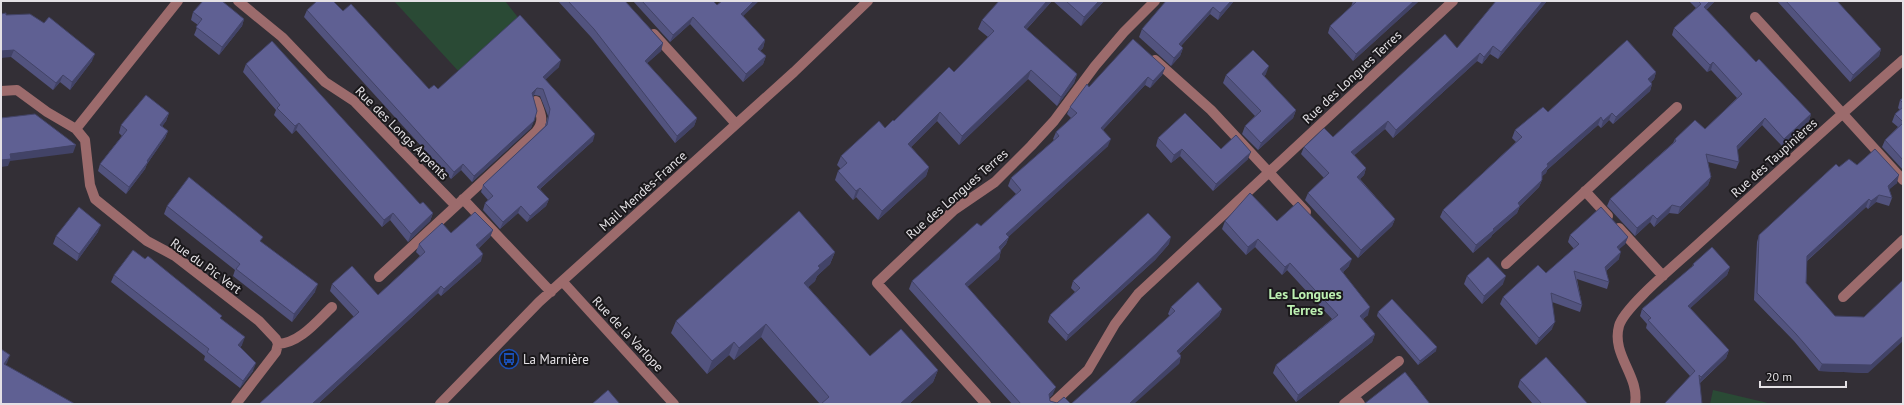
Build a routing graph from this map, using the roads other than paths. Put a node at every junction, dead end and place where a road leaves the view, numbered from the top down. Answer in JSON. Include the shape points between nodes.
{"nodes":[{"id":1,"x":178,"y":1,"type":"edge"},
{"id":2,"x":238,"y":1,"type":"edge"},
{"id":3,"x":868,"y":1,"type":"edge"},
{"id":4,"x":1156,"y":1,"type":"edge"},
{"id":5,"x":1453,"y":1,"type":"edge"},
{"id":6,"x":1755,"y":16,"type":"dead end"},
{"id":7,"x":650,"y":29,"type":"edge"},
{"id":8,"x":1147,"y":53,"type":"edge"},
{"id":9,"x":1903,"y":60,"type":"edge"},
{"id":10,"x":1,"y":91,"type":"edge"},
{"id":11,"x":536,"y":101,"type":"edge"},
{"id":12,"x":1677,"y":107,"type":"dead end"},
{"id":13,"x":1842,"y":113,"type":"junction"},
{"id":14,"x":736,"y":124,"type":"junction"},
{"id":15,"x":76,"y":128,"type":"junction"},
{"id":16,"x":1269,"y":172,"type":"junction"},
{"id":17,"x":1903,"y":180,"type":"edge"},
{"id":18,"x":1585,"y":191,"type":"junction"},
{"id":19,"x":463,"y":198,"type":"junction"},
{"id":20,"x":456,"y":206,"type":"junction"},
{"id":21,"x":1311,"y":217,"type":"edge"},
{"id":22,"x":1903,"y":240,"type":"edge"},
{"id":23,"x":1506,"y":264,"type":"dead end"},
{"id":24,"x":1663,"y":276,"type":"junction"},
{"id":25,"x":379,"y":277,"type":"dead end"},
{"id":26,"x":563,"y":282,"type":"junction"},
{"id":27,"x":551,"y":292,"type":"junction"},
{"id":28,"x":1843,"y":297,"type":"dead end"},
{"id":29,"x":332,"y":307,"type":"dead end"},
{"id":30,"x":278,"y":344,"type":"junction"},
{"id":31,"x":1398,"y":361,"type":"dead end"},
{"id":32,"x":1357,"y":400,"type":"edge"},
{"id":33,"x":236,"y":404,"type":"edge"},
{"id":34,"x":440,"y":404,"type":"edge"},
{"id":35,"x":674,"y":404,"type":"edge"},
{"id":36,"x":986,"y":404,"type":"edge"},
{"id":37,"x":1052,"y":404,"type":"edge"},
{"id":38,"x":1344,"y":404,"type":"edge"},
{"id":39,"x":1635,"y":404,"type":"edge"}],
"edges":[{"from":1,"to":15,"type":"street"},
{"from":2,"to":20,"type":"street","name":"Rue des Longs Arpents","via":[[282,37],[325,82],[354,101]]},
{"from":3,"to":14,"type":"street","name":"Mail Mendès-France"},
{"from":4,"to":36,"type":"street","name":"Rue des Longues Terres","via":[[1095,66],[1054,121],[1031,146],[995,182],[954,210],[877,283]]},
{"from":5,"to":16,"type":"street","name":"Rue des Longues Terres"},
{"from":6,"to":13,"type":"street"},
{"from":7,"to":14,"type":"street"},
{"from":8,"to":16,"type":"street","via":[[1211,110]]},
{"from":9,"to":13,"type":"street","name":"Rue des Taupinières"},
{"from":10,"to":15,"type":"street","via":[[17,90],[47,112]]},
{"from":11,"to":19,"type":"street","via":[[543,122],[540,127]]},
{"from":12,"to":18,"type":"street"},
{"from":13,"to":17,"type":"street"},
{"from":13,"to":24,"type":"street","name":"Rue des Taupinières"},
{"from":14,"to":26,"type":"street","name":"Mail Mendès-France"},
{"from":15,"to":30,"type":"street","name":"Rue du Pic Vert","via":[[85,140],[90,186],[95,199],[147,240],[175,256],[259,321],[271,332]]},
{"from":16,"to":21,"type":"street"},
{"from":16,"to":37,"type":"street","name":"Rue des Longues Terres","via":[[1138,294],[1115,324],[1088,370]]},
{"from":18,"to":23,"type":"street"},
{"from":18,"to":24,"type":"street"},
{"from":19,"to":20,"type":"street"},
{"from":19,"to":27,"type":"street"},
{"from":20,"to":25,"type":"street"},
{"from":22,"to":28,"type":"street"},
{"from":24,"to":39,"type":"street","name":"Rue des Taupinières","via":[[1628,311],[1619,326],[1617,343],[1633,382]]},
{"from":26,"to":27,"type":"street","name":"Mail Mendès-France"},
{"from":26,"to":35,"type":"street","name":"Rue de la Varlope"},
{"from":27,"to":34,"type":"street","name":"Mail Mendès-France"},
{"from":29,"to":30,"type":"street","via":[[296,339],[286,344]]},
{"from":30,"to":33,"type":"street","via":[[270,362]]},
{"from":31,"to":32,"type":"street"},
{"from":32,"to":38,"type":"street"}]}
